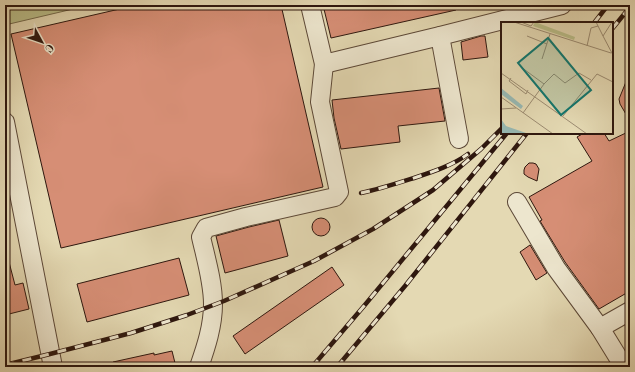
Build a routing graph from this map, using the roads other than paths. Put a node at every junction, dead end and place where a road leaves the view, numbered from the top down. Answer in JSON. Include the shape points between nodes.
{"nodes":[{"id":1,"x":310,"y":5,"type":"edge"},
{"id":2,"x":562,"y":5,"type":"edge"},
{"id":3,"x":440,"y":36,"type":"junction"},
{"id":4,"x":324,"y":64,"type":"junction"},
{"id":5,"x":5,"y":122,"type":"edge"},
{"id":6,"x":459,"y":139,"type":"dead end"},
{"id":7,"x":517,"y":202,"type":"dead end"},
{"id":8,"x":630,"y":311,"type":"edge"},
{"id":9,"x":600,"y":328,"type":"junction"},
{"id":10,"x":53,"y":367,"type":"edge"},
{"id":11,"x":199,"y":367,"type":"edge"},
{"id":12,"x":624,"y":367,"type":"edge"}],
"edges":[{"from":1,"to":4,"type":"lane"},
{"from":2,"to":3,"type":"lane"},
{"from":3,"to":4,"type":"lane"},
{"from":3,"to":6,"type":"lane"},
{"from":4,"to":11,"type":"lane","via":[[320,102],[340,192],[335,197],[206,228],[201,237],[212,285],[213,305],[209,337]]},
{"from":5,"to":10,"type":"lane"},
{"from":7,"to":9,"type":"lane","via":[[556,268]]},
{"from":8,"to":9,"type":"lane"},
{"from":9,"to":12,"type":"lane"}]}
